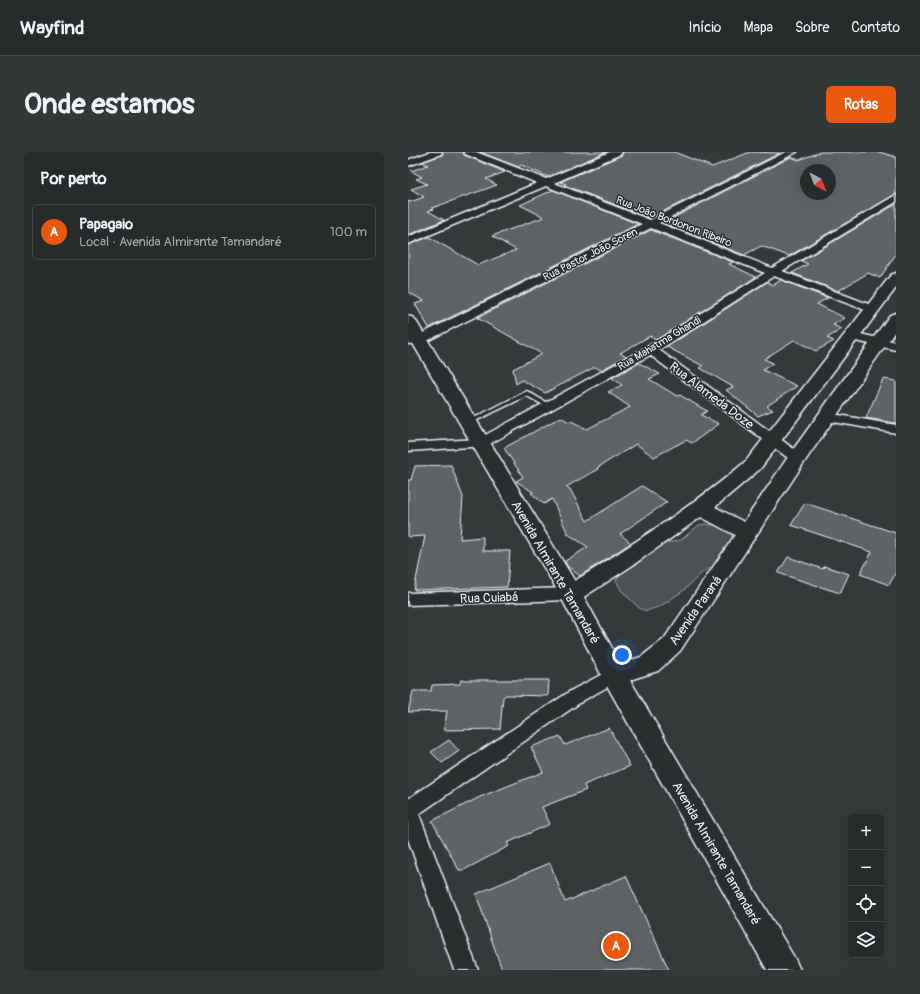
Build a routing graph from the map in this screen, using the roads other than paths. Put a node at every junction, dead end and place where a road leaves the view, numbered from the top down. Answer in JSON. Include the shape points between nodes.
{"nodes":[{"id":1,"x":438,"y":152,"type":"edge"},
{"id":2,"x":468,"y":152,"type":"edge"},
{"id":3,"x":618,"y":152,"type":"edge"},
{"id":4,"x":793,"y":152,"type":"edge"},
{"id":5,"x":408,"y":163,"type":"edge"},
{"id":6,"x":544,"y":183,"type":"junction"},
{"id":7,"x":896,"y":198,"type":"edge"},
{"id":8,"x":650,"y":224,"type":"junction"},
{"id":9,"x":408,"y":241,"type":"edge"},
{"id":10,"x":773,"y":272,"type":"junction"},
{"id":11,"x":896,"y":278,"type":"edge"},
{"id":12,"x":872,"y":309,"type":"junction"},
{"id":13,"x":896,"y":318,"type":"edge"},
{"id":14,"x":412,"y":334,"type":"edge"},
{"id":15,"x":851,"y":336,"type":"junction"},
{"id":16,"x":888,"y":344,"type":"edge"},
{"id":17,"x":651,"y":350,"type":"junction"},
{"id":18,"x":549,"y":406,"type":"junction"},
{"id":19,"x":827,"y":418,"type":"junction"},
{"id":20,"x":469,"y":422,"type":"junction"},
{"id":21,"x":896,"y":429,"type":"edge"},
{"id":22,"x":773,"y":441,"type":"junction"},
{"id":23,"x":481,"y":443,"type":"junction"},
{"id":24,"x":408,"y":447,"type":"edge"},
{"id":25,"x":797,"y":458,"type":"junction"},
{"id":26,"x":701,"y":508,"type":"junction"},
{"id":27,"x":748,"y":533,"type":"junction"},
{"id":28,"x":570,"y":594,"type":"junction"},
{"id":29,"x":408,"y":599,"type":"edge"},
{"id":30,"x":614,"y":675,"type":"junction"},
{"id":31,"x":408,"y":810,"type":"edge"},
{"id":32,"x":466,"y":970,"type":"edge"},
{"id":33,"x":784,"y":970,"type":"edge"}],
"edges":[{"from":1,"to":5,"type":"street"},
{"from":2,"to":6,"type":"street","name":"Rua João Bordonon Ribeiro"},
{"from":3,"to":6,"type":"street"},
{"from":4,"to":8,"type":"street","name":"Rua Pastor João Soren"},
{"from":6,"to":8,"type":"street","name":"Rua João Bordonon Ribeiro"},
{"from":6,"to":9,"type":"street"},
{"from":7,"to":10,"type":"street","name":"Rua Mahatma Ghandi"},
{"from":8,"to":10,"type":"street","name":"Rua João Bordonon Ribeiro"},
{"from":8,"to":14,"type":"street","name":"Rua Pastor João Soren"},
{"from":10,"to":12,"type":"street","name":"Rua João Bordonon Ribeiro"},
{"from":10,"to":17,"type":"street","name":"Rua Mahatma Ghandi"},
{"from":11,"to":12,"type":"main road"},
{"from":12,"to":15,"type":"main road"},
{"from":13,"to":16,"type":"main road","name":"Avenida Paraná"},
{"from":14,"to":20,"type":"main road","name":"Avenida Almirante Tamandaré"},
{"from":15,"to":16,"type":"street"},
{"from":15,"to":22,"type":"main road"},
{"from":16,"to":19,"type":"main road","name":"Avenida Paraná"},
{"from":17,"to":18,"type":"street","name":"Rua Mahatma Ghandi"},
{"from":17,"to":22,"type":"street","name":"Rua Alameda Doze"},
{"from":18,"to":20,"type":"lane","via":[[527,393]]},
{"from":18,"to":23,"type":"street","name":"Rua Mahatma Ghandi"},
{"from":19,"to":21,"type":"street"},
{"from":19,"to":25,"type":"main road","name":"Avenida Paraná"},
{"from":20,"to":23,"type":"main road","name":"Avenida Almirante Tamandaré"},
{"from":22,"to":25,"type":"street","name":"Rua Alameda Doze"},
{"from":22,"to":26,"type":"main road","via":[[742,476]]},
{"from":23,"to":24,"type":"street","name":"Rua Mahatma Ghandi"},
{"from":23,"to":28,"type":"main road","name":"Avenida Almirante Tamandaré"},
{"from":25,"to":27,"type":"main road","name":"Avenida Paraná"},
{"from":26,"to":27,"type":"main road"},
{"from":26,"to":28,"type":"main road","via":[[616,567]]},
{"from":27,"to":30,"type":"main road","name":"Avenida Paraná","via":[[672,645],[649,664]]},
{"from":28,"to":29,"type":"street","name":"Rua Cuiabá"},
{"from":28,"to":30,"type":"main road","name":"Avenida Almirante Tamandaré"},
{"from":30,"to":31,"type":"street","name":"Avenida Paraná","via":[[578,695]]},
{"from":30,"to":33,"type":"main road","name":"Avenida Almirante Tamandaré"},
{"from":31,"to":32,"type":"street"}]}
